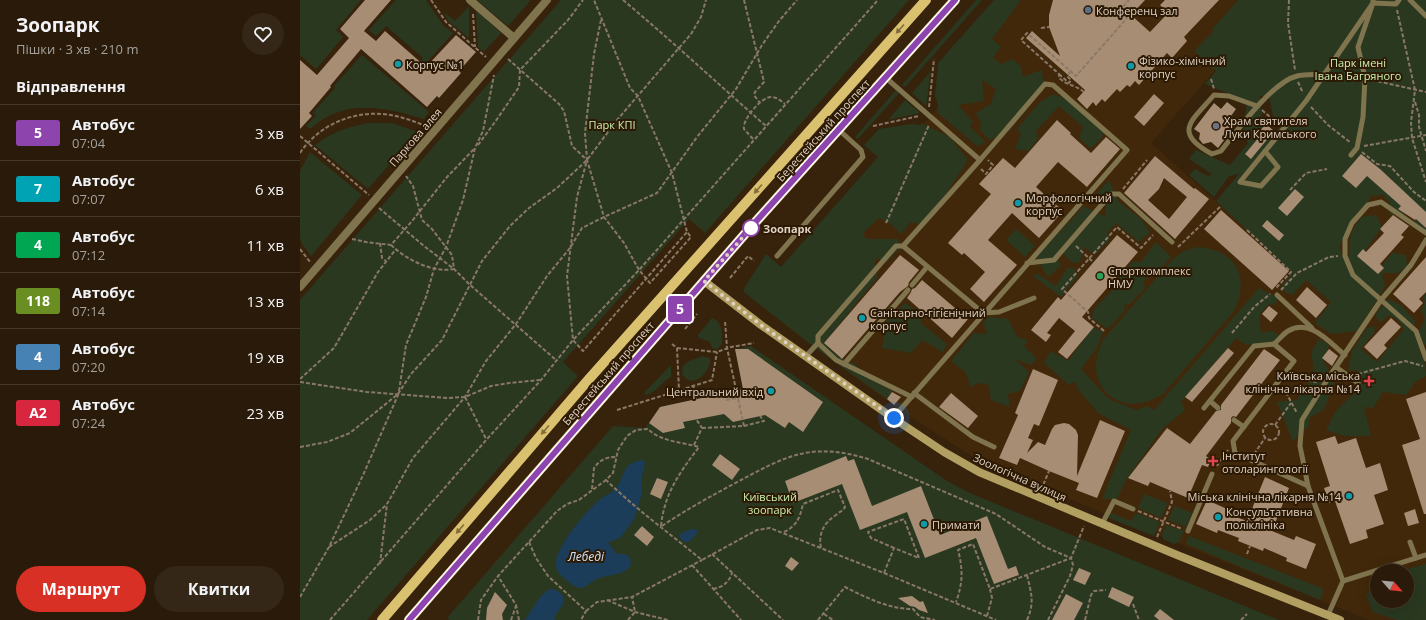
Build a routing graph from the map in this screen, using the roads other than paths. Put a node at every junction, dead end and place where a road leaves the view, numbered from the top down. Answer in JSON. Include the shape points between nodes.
{"nodes":[{"id":1,"x":547,"y":0,"type":"edge"},
{"id":2,"x":926,"y":0,"type":"edge"},
{"id":3,"x":955,"y":0,"type":"edge"},
{"id":4,"x":1410,"y":0,"type":"edge"},
{"id":5,"x":471,"y":1,"type":"edge"},
{"id":6,"x":1373,"y":2,"type":"edge"},
{"id":7,"x":1397,"y":2,"type":"edge"},
{"id":8,"x":1426,"y":16,"type":"edge"},
{"id":9,"x":514,"y":38,"type":"junction"},
{"id":10,"x":1325,"y":74,"type":"junction"},
{"id":11,"x":886,"y":78,"type":"junction"},
{"id":12,"x":1257,"y":106,"type":"junction"},
{"id":13,"x":839,"y":130,"type":"junction"},
{"id":14,"x":1265,"y":151,"type":"junction"},
{"id":15,"x":1351,"y":154,"type":"dead end"},
{"id":16,"x":980,"y":160,"type":"junction"},
{"id":17,"x":1426,"y":233,"type":"edge"},
{"id":18,"x":1426,"y":240,"type":"edge"},
{"id":19,"x":1172,"y":242,"type":"road end"},
{"id":20,"x":903,"y":246,"type":"junction"},
{"id":21,"x":776,"y":256,"type":"dead end"},
{"id":22,"x":1028,"y":263,"type":"junction"},
{"id":23,"x":928,"y":267,"type":"junction"},
{"id":24,"x":704,"y":281,"type":"junction"},
{"id":25,"x":912,"y":285,"type":"dead end"},
{"id":26,"x":300,"y":287,"type":"edge"},
{"id":27,"x":908,"y":290,"type":"dead end"},
{"id":28,"x":1277,"y":295,"type":"road end"},
{"id":29,"x":1034,"y":298,"type":"dead end"},
{"id":30,"x":1381,"y":300,"type":"junction"},
{"id":31,"x":983,"y":313,"type":"junction"},
{"id":32,"x":1312,"y":329,"type":"junction"},
{"id":33,"x":818,"y":343,"type":"junction"},
{"id":34,"x":1274,"y":344,"type":"junction"},
{"id":35,"x":1345,"y":355,"type":"junction"},
{"id":36,"x":806,"y":356,"type":"junction"},
{"id":37,"x":1426,"y":359,"type":"edge"},
{"id":38,"x":844,"y":364,"type":"junction"},
{"id":39,"x":1336,"y":367,"type":"junction"},
{"id":40,"x":1358,"y":383,"type":"dead end"},
{"id":41,"x":913,"y":395,"type":"junction"},
{"id":42,"x":1210,"y":401,"type":"junction"},
{"id":43,"x":1204,"y":408,"type":"dead end"},
{"id":44,"x":1218,"y":408,"type":"dead end"},
{"id":45,"x":894,"y":418,"type":"junction"},
{"id":46,"x":1234,"y":420,"type":"dead end"},
{"id":47,"x":1244,"y":427,"type":"junction"},
{"id":48,"x":994,"y":447,"type":"dead end"},
{"id":49,"x":1212,"y":474,"type":"dead end"},
{"id":50,"x":1308,"y":486,"type":"junction"},
{"id":51,"x":1135,"y":510,"type":"road end"},
{"id":52,"x":1102,"y":524,"type":"junction"},
{"id":53,"x":1188,"y":531,"type":"road end"},
{"id":54,"x":1410,"y":542,"type":"dead end"},
{"id":55,"x":1426,"y":555,"type":"edge"},
{"id":56,"x":1416,"y":558,"type":"junction"},
{"id":57,"x":1343,"y":581,"type":"junction"},
{"id":58,"x":1328,"y":615,"type":"junction"},
{"id":59,"x":411,"y":619,"type":"edge"},
{"id":60,"x":382,"y":620,"type":"edge"},
{"id":61,"x":1340,"y":620,"type":"edge"}],
"edges":[{"from":1,"to":9,"type":"street","name":"Паркова алея"},
{"from":2,"to":60,"type":"main road","name":"Берестейський проспект","one_way":true,"via":[[588,379]]},
{"from":3,"to":11,"type":"main road","name":"Берестейський проспект"},
{"from":4,"to":8,"type":"lane"},
{"from":5,"to":9,"type":"street"},
{"from":6,"to":7,"type":"lane"},
{"from":6,"to":10,"type":"lane"},
{"from":6,"to":15,"type":"lane","via":[[1358,47],[1365,78],[1363,117],[1357,148]]},
{"from":9,"to":26,"type":"street","name":"Паркова алея"},
{"from":10,"to":12,"type":"lane","via":[[1296,76],[1278,87]]},
{"from":10,"to":14,"type":"lane"},
{"from":11,"to":13,"type":"main road","name":"Берестейський проспект"},
{"from":11,"to":16,"type":"lane"},
{"from":12,"to":12,"type":"lane","via":[[1221,151],[1212,154],[1196,146],[1188,132],[1189,124],[1214,94],[1229,96]]},
{"from":13,"to":21,"type":"lane","via":[[861,150],[863,157]]},
{"from":13,"to":24,"type":"main road","name":"Берестейський проспект"},
{"from":14,"to":14,"type":"lane","via":[[1244,177],[1240,182],[1261,186],[1278,167]]},
{"from":16,"to":20,"type":"lane"},
{"from":16,"to":22,"type":"lane","via":[[1045,84],[1053,85],[1127,150]]},
{"from":17,"to":30,"type":"lane","via":[[1381,202],[1368,205],[1352,223],[1345,238],[1345,256],[1353,275]]},
{"from":18,"to":30,"type":"lane","via":[[1411,265]]},
{"from":19,"to":22,"type":"lane","via":[[1119,194],[1111,194],[1054,260]]},
{"from":20,"to":23,"type":"lane"},
{"from":20,"to":33,"type":"lane","via":[[896,246],[818,336]]},
{"from":22,"to":31,"type":"lane"},
{"from":23,"to":25,"type":"lane"},
{"from":23,"to":31,"type":"lane"},
{"from":24,"to":36,"type":"street","name":"Зоологічна вулиця"},
{"from":24,"to":59,"type":"main road","name":"Берестейський проспект"},
{"from":27,"to":38,"type":"lane"},
{"from":28,"to":32,"type":"lane"},
{"from":29,"to":31,"type":"lane","via":[[999,312]]},
{"from":30,"to":35,"type":"lane"},
{"from":30,"to":37,"type":"lane","via":[[1416,331]]},
{"from":31,"to":41,"type":"lane"},
{"from":32,"to":34,"type":"lane","via":[[1303,327],[1289,331]]},
{"from":32,"to":35,"type":"lane"},
{"from":33,"to":36,"type":"lane"},
{"from":33,"to":38,"type":"lane"},
{"from":34,"to":42,"type":"lane","via":[[1254,346]]},
{"from":34,"to":47,"type":"lane","via":[[1294,361]]},
{"from":35,"to":39,"type":"lane"},
{"from":36,"to":45,"type":"street","name":"Зоологічна вулиця"},
{"from":38,"to":41,"type":"lane"},
{"from":39,"to":40,"type":"lane"},
{"from":39,"to":50,"type":"lane","via":[[1302,420],[1300,446]]},
{"from":41,"to":45,"type":"lane"},
{"from":41,"to":48,"type":"lane","via":[[973,437]]},
{"from":42,"to":43,"type":"lane"},
{"from":42,"to":44,"type":"lane"},
{"from":45,"to":52,"type":"street","name":"Зоологічна вулиця","via":[[979,472]]},
{"from":46,"to":47,"type":"lane"},
{"from":47,"to":50,"type":"lane","via":[[1233,441],[1235,453]]},
{"from":49,"to":53,"type":"lane"},
{"from":50,"to":57,"type":"lane"},
{"from":51,"to":52,"type":"lane","via":[[1114,501]]},
{"from":52,"to":58,"type":"street","name":"Зоологічна вулиця"},
{"from":54,"to":56,"type":"lane"},
{"from":55,"to":56,"type":"lane"},
{"from":56,"to":57,"type":"lane"},
{"from":57,"to":58,"type":"lane"},
{"from":58,"to":61,"type":"street","name":"Зоологічна вулиця"}]}
